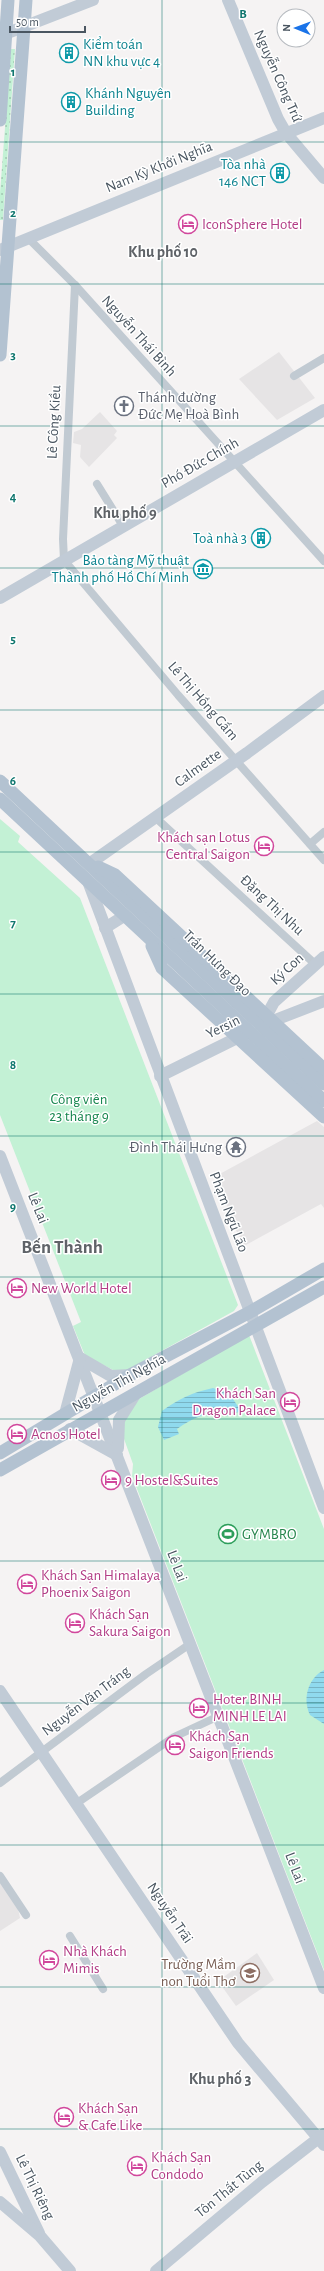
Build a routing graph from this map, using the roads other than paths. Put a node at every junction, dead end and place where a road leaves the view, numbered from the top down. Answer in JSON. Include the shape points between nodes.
{"nodes":[{"id":1,"x":8,"y":0,"type":"edge"},
{"id":2,"x":26,"y":0,"type":"edge"},
{"id":3,"x":93,"y":0,"type":"edge"},
{"id":4,"x":228,"y":0,"type":"edge"},
{"id":5,"x":24,"y":26,"type":"junction"},
{"id":6,"x":3,"y":35,"type":"edge"},
{"id":7,"x":324,"y":118,"type":"edge"},
{"id":8,"x":0,"y":120,"type":"edge"},
{"id":9,"x":286,"y":133,"type":"junction"},
{"id":10,"x":324,"y":178,"type":"edge"},
{"id":11,"x":28,"y":238,"type":"junction"},
{"id":12,"x":3,"y":248,"type":"edge"},
{"id":13,"x":75,"y":286,"type":"junction"},
{"id":14,"x":0,"y":355,"type":"edge"},
{"id":15,"x":324,"y":358,"type":"edge"},
{"id":16,"x":294,"y":376,"type":"dead end"},
{"id":17,"x":324,"y":410,"type":"edge"},
{"id":18,"x":234,"y":463,"type":"junction"},
{"id":19,"x":97,"y":484,"type":"dead end"},
{"id":20,"x":123,"y":526,"type":"junction"},
{"id":21,"x":64,"y":560,"type":"junction"},
{"id":22,"x":324,"y":561,"type":"edge"},
{"id":23,"x":3,"y":593,"type":"edge"},
{"id":24,"x":324,"y":696,"type":"edge"},
{"id":25,"x":236,"y":760,"type":"junction"},
{"id":26,"x":0,"y":780,"type":"edge"},
{"id":27,"x":0,"y":799,"type":"edge"},
{"id":28,"x":156,"y":818,"type":"junction"},
{"id":29,"x":324,"y":832,"type":"edge"},
{"id":30,"x":310,"y":844,"type":"junction"},
{"id":31,"x":324,"y":860,"type":"edge"},
{"id":32,"x":89,"y":864,"type":"junction"},
{"id":33,"x":89,"y":884,"type":"junction"},
{"id":34,"x":124,"y":916,"type":"junction"},
{"id":35,"x":105,"y":928,"type":"junction"},
{"id":36,"x":320,"y":960,"type":"edge"},
{"id":37,"x":324,"y":1001,"type":"edge"},
{"id":38,"x":266,"y":1021,"type":"junction"},
{"id":39,"x":243,"y":1035,"type":"junction"},
{"id":40,"x":324,"y":1069,"type":"edge"},
{"id":41,"x":301,"y":1072,"type":"junction"},
{"id":42,"x":160,"y":1076,"type":"junction"},
{"id":43,"x":324,"y":1084,"type":"edge"},
{"id":44,"x":324,"y":1102,"type":"edge"},
{"id":45,"x":324,"y":1117,"type":"edge"},
{"id":46,"x":0,"y":1156,"type":"edge"},
{"id":47,"x":324,"y":1269,"type":"edge"},
{"id":48,"x":324,"y":1287,"type":"edge"},
{"id":49,"x":250,"y":1312,"type":"junction"},
{"id":50,"x":255,"y":1325,"type":"junction"},
{"id":51,"x":80,"y":1358,"type":"junction"},
{"id":52,"x":130,"y":1375,"type":"junction"},
{"id":53,"x":136,"y":1393,"type":"junction"},
{"id":54,"x":95,"y":1396,"type":"junction"},
{"id":55,"x":101,"y":1412,"type":"junction"},
{"id":56,"x":65,"y":1414,"type":"junction"},
{"id":57,"x":70,"y":1429,"type":"junction"},
{"id":58,"x":0,"y":1453,"type":"edge"},
{"id":59,"x":117,"y":1455,"type":"junction"},
{"id":60,"x":0,"y":1470,"type":"edge"},
{"id":61,"x":324,"y":1508,"type":"edge"},
{"id":62,"x":190,"y":1644,"type":"junction"},
{"id":63,"x":0,"y":1691,"type":"edge"},
{"id":64,"x":219,"y":1716,"type":"junction"},
{"id":65,"x":42,"y":1752,"type":"junction"},
{"id":66,"x":0,"y":1783,"type":"edge"},
{"id":67,"x":77,"y":1803,"type":"junction"},
{"id":68,"x":0,"y":1876,"type":"edge"},
{"id":69,"x":26,"y":1915,"type":"dead end"},
{"id":70,"x":70,"y":1936,"type":"dead end"},
{"id":71,"x":324,"y":1988,"type":"edge"},
{"id":72,"x":104,"y":1989,"type":"dead end"},
{"id":73,"x":322,"y":2139,"type":"edge"},
{"id":74,"x":0,"y":2152,"type":"edge"},
{"id":75,"x":0,"y":2202,"type":"edge"},
{"id":76,"x":40,"y":2236,"type":"junction"},
{"id":77,"x":70,"y":2271,"type":"edge"},
{"id":78,"x":156,"y":2271,"type":"edge"}],
"edges":[{"from":1,"to":6,"type":"main road"},
{"from":2,"to":5,"type":"main road"},
{"from":3,"to":5,"type":"main road"},
{"from":4,"to":9,"type":"main road","name":"Nguyễn Công Trứ","via":[[278,120]]},
{"from":5,"to":6,"type":"main road"},
{"from":5,"to":12,"type":"main road"},
{"from":6,"to":8,"type":"main road"},
{"from":7,"to":9,"type":"main road","name":"Nam Kỳ Khởi Nghĩa"},
{"from":9,"to":10,"type":"main road","name":"Nguyễn Công Trứ"},
{"from":9,"to":11,"type":"main road","name":"Nam Kỳ Khởi Nghĩa"},
{"from":11,"to":12,"type":"main road","name":"Nam Kỳ Khởi Nghĩa"},
{"from":11,"to":13,"type":"street","name":"Nguyễn Thái Bình"},
{"from":12,"to":14,"type":"main road"},
{"from":13,"to":18,"type":"street","name":"Nguyễn Thái Bình"},
{"from":13,"to":21,"type":"street","name":"Lê Công Kiều"},
{"from":15,"to":16,"type":"street"},
{"from":17,"to":18,"type":"main road","name":"Phó Đức Chính"},
{"from":18,"to":20,"type":"main road","name":"Phó Đức Chính"},
{"from":18,"to":22,"type":"street","name":"Nguyễn Thái Bình"},
{"from":19,"to":20,"type":"street"},
{"from":20,"to":21,"type":"main road","name":"Phó Đức Chính"},
{"from":21,"to":23,"type":"main road","name":"Phó Đức Chính"},
{"from":21,"to":25,"type":"street","name":"Lê Thị Hồng Gấm"},
{"from":24,"to":25,"type":"main road","name":"Calmette"},
{"from":25,"to":28,"type":"main road","name":"Calmette"},
{"from":25,"to":30,"type":"street","name":"Lê Thị Hồng Gấm"},
{"from":26,"to":32,"type":"main road","name":"Trần Hưng Đạo"},
{"from":27,"to":33,"type":"main road","name":"Trần Hưng Đạo"},
{"from":28,"to":32,"type":"main road","name":"Calmette"},
{"from":28,"to":36,"type":"street","name":"Ðặng Thị Nhu"},
{"from":29,"to":30,"type":"street"},
{"from":30,"to":31,"type":"street","name":"Lê Thị Hồng Gấm"},
{"from":32,"to":38,"type":"main road","name":"Trần Hưng Đạo"},
{"from":33,"to":34,"type":"main road","name":"Trần Hưng Đạo"},
{"from":33,"to":35,"type":"main road","name":"Phạm Ngũ Lão"},
{"from":34,"to":35,"type":"main road"},
{"from":34,"to":39,"type":"main road","name":"Trần Hưng Đạo","via":[[150,940],[162,968]]},
{"from":35,"to":42,"type":"main road","name":"Phạm Ngũ Lão"},
{"from":36,"to":38,"type":"main road","name":"Ký Con","via":[[274,1002]]},
{"from":37,"to":38,"type":"main road","name":"Yersin"},
{"from":38,"to":39,"type":"main road","name":"Yersin"},
{"from":38,"to":41,"type":"main road","name":"Trần Hưng Đạo"},
{"from":39,"to":41,"type":"main road","name":"Trần Hưng Đạo"},
{"from":39,"to":42,"type":"main road","name":"Yersin"},
{"from":40,"to":41,"type":"main road","name":"Trần Hưng Đạo"},
{"from":41,"to":43,"type":"main road","name":"Trần Hưng Đạo"},
{"from":41,"to":44,"type":"main road","name":"Trần Hưng Đạo"},
{"from":41,"to":45,"type":"main road","name":"Trần Hưng Đạo"},
{"from":42,"to":49,"type":"main road","name":"Phạm Ngũ Lão"},
{"from":46,"to":51,"type":"main road","name":"Lê Lai"},
{"from":47,"to":49,"type":"main road","name":"Nguyễn Thị Nghĩa"},
{"from":48,"to":50,"type":"main road","name":"Nguyễn Thị Nghĩa"},
{"from":49,"to":50,"type":"main road","name":"Phạm Ngũ Lão"},
{"from":49,"to":52,"type":"main road","name":"Nguyễn Thị Nghĩa"},
{"from":50,"to":53,"type":"main road","name":"Nguyễn Thị Nghĩa"},
{"from":50,"to":61,"type":"main road","name":"Phạm Ngũ Lão"},
{"from":51,"to":52,"type":"main road","via":[[111,1376]]},
{"from":51,"to":54,"type":"main road","name":"Lê Lai"},
{"from":51,"to":56,"type":"main road"},
{"from":52,"to":54,"type":"main road","name":"Nguyễn Thị Nghĩa"},
{"from":53,"to":55,"type":"main road","name":"Nguyễn Thị Nghĩa"},
{"from":53,"to":59,"type":"main road","via":[[119,1420]]},
{"from":54,"to":55,"type":"main road","name":"Lê Lai"},
{"from":54,"to":56,"type":"main road","name":"Nguyễn Thị Nghĩa"},
{"from":55,"to":57,"type":"main road","name":"Nguyễn Thị Nghĩa"},
{"from":55,"to":59,"type":"main road","name":"Lê Lai"},
{"from":56,"to":58,"type":"main road","name":"Nguyễn Thị Nghĩa"},
{"from":57,"to":59,"type":"main road"},
{"from":57,"to":60,"type":"main road","name":"Nguyễn Thị Nghĩa"},
{"from":59,"to":62,"type":"main road","name":"Lê Lai"},
{"from":62,"to":64,"type":"main road","name":"Lê Lai"},
{"from":62,"to":65,"type":"street","name":"Nguyễn Văn Tráng"},
{"from":63,"to":65,"type":"main road","name":"Nguyễn Trãi"},
{"from":64,"to":67,"type":"street","via":[[174,1737]]},
{"from":64,"to":71,"type":"main road","name":"Lê Lai"},
{"from":65,"to":66,"type":"street","name":"Nguyễn Văn Tráng"},
{"from":65,"to":67,"type":"main road","name":"Nguyễn Trãi"},
{"from":67,"to":73,"type":"main road","name":"Nguyễn Trãi","via":[[238,2043]]},
{"from":68,"to":69,"type":"street"},
{"from":70,"to":72,"type":"street"},
{"from":73,"to":78,"type":"main road","name":"Tôn Thất Tùng","via":[[262,2182]]},
{"from":74,"to":76,"type":"main road","name":"Lê Thị Riêng"},
{"from":75,"to":76,"type":"main road"},
{"from":76,"to":77,"type":"main road"}]}
